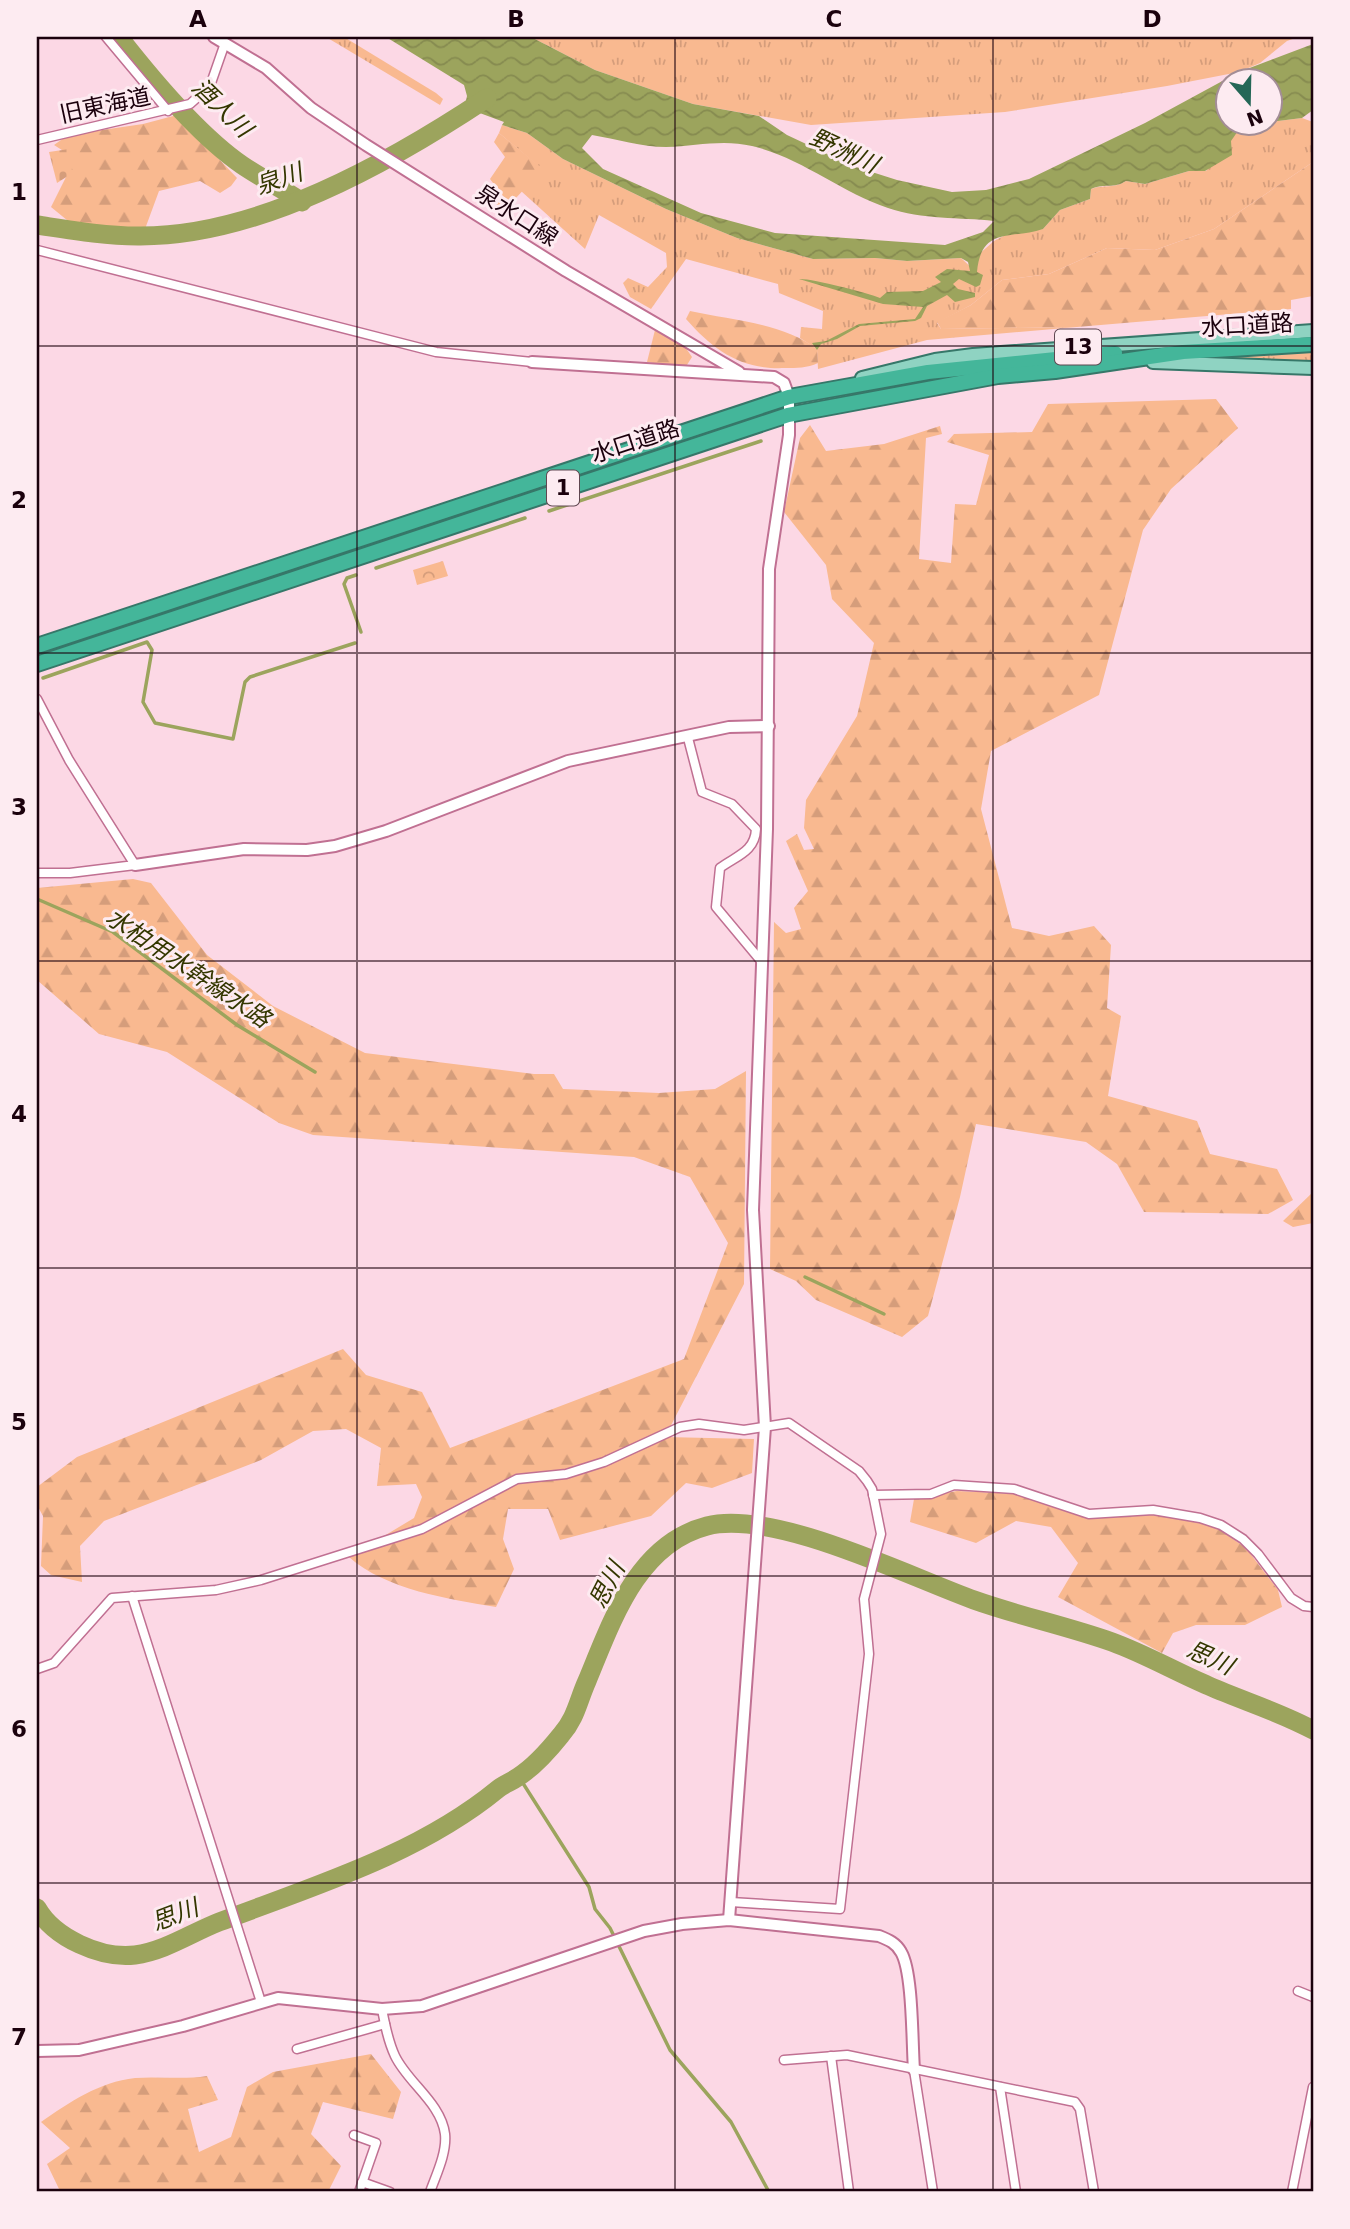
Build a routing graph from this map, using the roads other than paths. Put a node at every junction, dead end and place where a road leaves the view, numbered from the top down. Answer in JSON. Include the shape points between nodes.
{"nodes":[{"id":1,"x":106,"y":37,"type":"edge"},
{"id":2,"x":214,"y":37,"type":"edge"},
{"id":3,"x":225,"y":43,"type":"junction"},
{"id":4,"x":170,"y":111,"type":"junction"},
{"id":5,"x":37,"y":140,"type":"edge"},
{"id":6,"x":37,"y":250,"type":"edge"},
{"id":7,"x":1313,"y":331,"type":"edge"},
{"id":8,"x":1313,"y":344,"type":"edge"},
{"id":9,"x":1183,"y":352,"type":"junction"},
{"id":10,"x":532,"y":362,"type":"joint"},
{"id":11,"x":1102,"y":364,"type":"junction"},
{"id":12,"x":1313,"y":368,"type":"edge"},
{"id":13,"x":741,"y":374,"type":"junction"},
{"id":14,"x":846,"y":385,"type":"junction"},
{"id":15,"x":789,"y":397,"type":"junction"},
{"id":16,"x":788,"y":415,"type":"junction"},
{"id":17,"x":37,"y":646,"type":"edge"},
{"id":18,"x":37,"y":664,"type":"edge"},
{"id":19,"x":37,"y":699,"type":"edge"},
{"id":20,"x":769,"y":726,"type":"junction"},
{"id":21,"x":688,"y":738,"type":"junction"},
{"id":22,"x":762,"y":829,"type":"junction"},
{"id":23,"x":135,"y":865,"type":"junction"},
{"id":24,"x":37,"y":873,"type":"edge"},
{"id":25,"x":761,"y":961,"type":"junction"},
{"id":26,"x":765,"y":1427,"type":"junction"},
{"id":27,"x":873,"y":1495,"type":"junction"},
{"id":28,"x":132,"y":1595,"type":"junction"},
{"id":29,"x":1313,"y":1607,"type":"edge"},
{"id":30,"x":37,"y":1669,"type":"edge"},
{"id":31,"x":731,"y":1902,"type":"junction"},
{"id":32,"x":729,"y":1920,"type":"junction"},
{"id":33,"x":1298,"y":1991,"type":"dead end"},
{"id":34,"x":1313,"y":1997,"type":"edge"},
{"id":35,"x":261,"y":2002,"type":"junction"},
{"id":36,"x":382,"y":2009,"type":"junction"},
{"id":37,"x":385,"y":2024,"type":"junction"},
{"id":38,"x":297,"y":2049,"type":"dead end"},
{"id":39,"x":37,"y":2051,"type":"edge"},
{"id":40,"x":831,"y":2056,"type":"junction"},
{"id":41,"x":784,"y":2060,"type":"dead end"},
{"id":42,"x":915,"y":2070,"type":"junction"},
{"id":43,"x":1000,"y":2087,"type":"junction"},
{"id":44,"x":1313,"y":2087,"type":"edge"},
{"id":45,"x":354,"y":2135,"type":"dead end"},
{"id":46,"x":362,"y":2182,"type":"junction"},
{"id":47,"x":359,"y":2192,"type":"edge"},
{"id":48,"x":390,"y":2192,"type":"edge"},
{"id":49,"x":430,"y":2192,"type":"edge"},
{"id":50,"x":849,"y":2192,"type":"edge"},
{"id":51,"x":933,"y":2192,"type":"edge"},
{"id":52,"x":1016,"y":2192,"type":"edge"},
{"id":53,"x":1094,"y":2192,"type":"edge"},
{"id":54,"x":1292,"y":2192,"type":"edge"}],
"edges":[{"from":1,"to":4,"type":"street"},
{"from":2,"to":3,"type":"street","name":"泉水口線"},
{"from":3,"to":4,"type":"street","name":"旧東海道","via":[[211,86],[190,104]]},
{"from":3,"to":13,"type":"street","name":"泉水口線","via":[[266,68],[323,117],[566,271]]},
{"from":4,"to":5,"type":"street","name":"旧東海道"},
{"from":6,"to":10,"type":"street","via":[[436,352]]},
{"from":7,"to":14,"type":"main road","number":"13","via":[[973,355],[935,360]]},
{"from":8,"to":9,"type":"highway","name":"水口道路","number":"1"},
{"from":9,"to":11,"type":"highway","name":"水口道路","number":"1"},
{"from":9,"to":14,"type":"highway","name":"水口道路","number":"1","via":[[1171,349],[1032,359]]},
{"from":10,"to":13,"type":"street"},
{"from":11,"to":12,"type":"main road","number":"13","via":[[1191,361]]},
{"from":11,"to":16,"type":"highway","name":"水口道路","number":"1","via":[[998,376]]},
{"from":13,"to":15,"type":"street","name":"泉水口線","via":[[774,377],[784,383]]},
{"from":14,"to":15,"type":"highway","name":"水口道路","number":"1"},
{"from":15,"to":16,"type":"street"},
{"from":15,"to":17,"type":"highway","name":"水口道路","number":"1"},
{"from":16,"to":18,"type":"highway","name":"水口道路","number":"1"},
{"from":16,"to":20,"type":"street","via":[[769,569]]},
{"from":19,"to":23,"type":"street"},
{"from":20,"to":21,"type":"street","via":[[729,727]]},
{"from":20,"to":22,"type":"street"},
{"from":21,"to":22,"type":"street","via":[[702,792],[732,804]]},
{"from":21,"to":23,"type":"street","via":[[568,761],[335,846],[243,849]]},
{"from":22,"to":25,"type":"street"},
{"from":22,"to":25,"type":"street","via":[[750,850],[720,868],[716,907]]},
{"from":23,"to":24,"type":"street"},
{"from":25,"to":26,"type":"street","via":[[753,1210]]},
{"from":26,"to":27,"type":"street","via":[[789,1423],[805,1432],[859,1471]]},
{"from":26,"to":28,"type":"street","via":[[680,1427],[604,1462],[566,1474],[517,1479],[450,1516],[388,1541],[261,1580],[216,1590]]},
{"from":26,"to":31,"type":"street"},
{"from":27,"to":29,"type":"street","via":[[931,1494],[954,1485],[1014,1489],[1089,1514],[1153,1510],[1200,1518],[1242,1539],[1291,1598]]},
{"from":27,"to":31,"type":"street","via":[[881,1534],[864,1599],[869,1654],[840,1909]]},
{"from":28,"to":30,"type":"street","via":[[112,1598],[54,1664]]},
{"from":28,"to":35,"type":"street"},
{"from":31,"to":32,"type":"street"},
{"from":32,"to":36,"type":"street","via":[[644,1931],[422,2006]]},
{"from":32,"to":42,"type":"street","via":[[893,1941],[907,1975]]},
{"from":33,"to":34,"type":"street"},
{"from":35,"to":36,"type":"street","via":[[298,1998]]},
{"from":35,"to":39,"type":"street","via":[[79,2050]]},
{"from":36,"to":37,"type":"street"},
{"from":37,"to":38,"type":"street"},
{"from":37,"to":49,"type":"street","via":[[396,2058],[440,2116],[445,2135],[443,2155]]},
{"from":40,"to":41,"type":"street"},
{"from":40,"to":42,"type":"street"},
{"from":40,"to":50,"type":"street"},
{"from":42,"to":43,"type":"street"},
{"from":42,"to":51,"type":"street"},
{"from":43,"to":52,"type":"street"},
{"from":43,"to":53,"type":"street","via":[[1075,2102]]},
{"from":44,"to":54,"type":"street"},
{"from":45,"to":46,"type":"street","via":[[376,2143]]},
{"from":46,"to":47,"type":"street"},
{"from":46,"to":48,"type":"street"}]}
